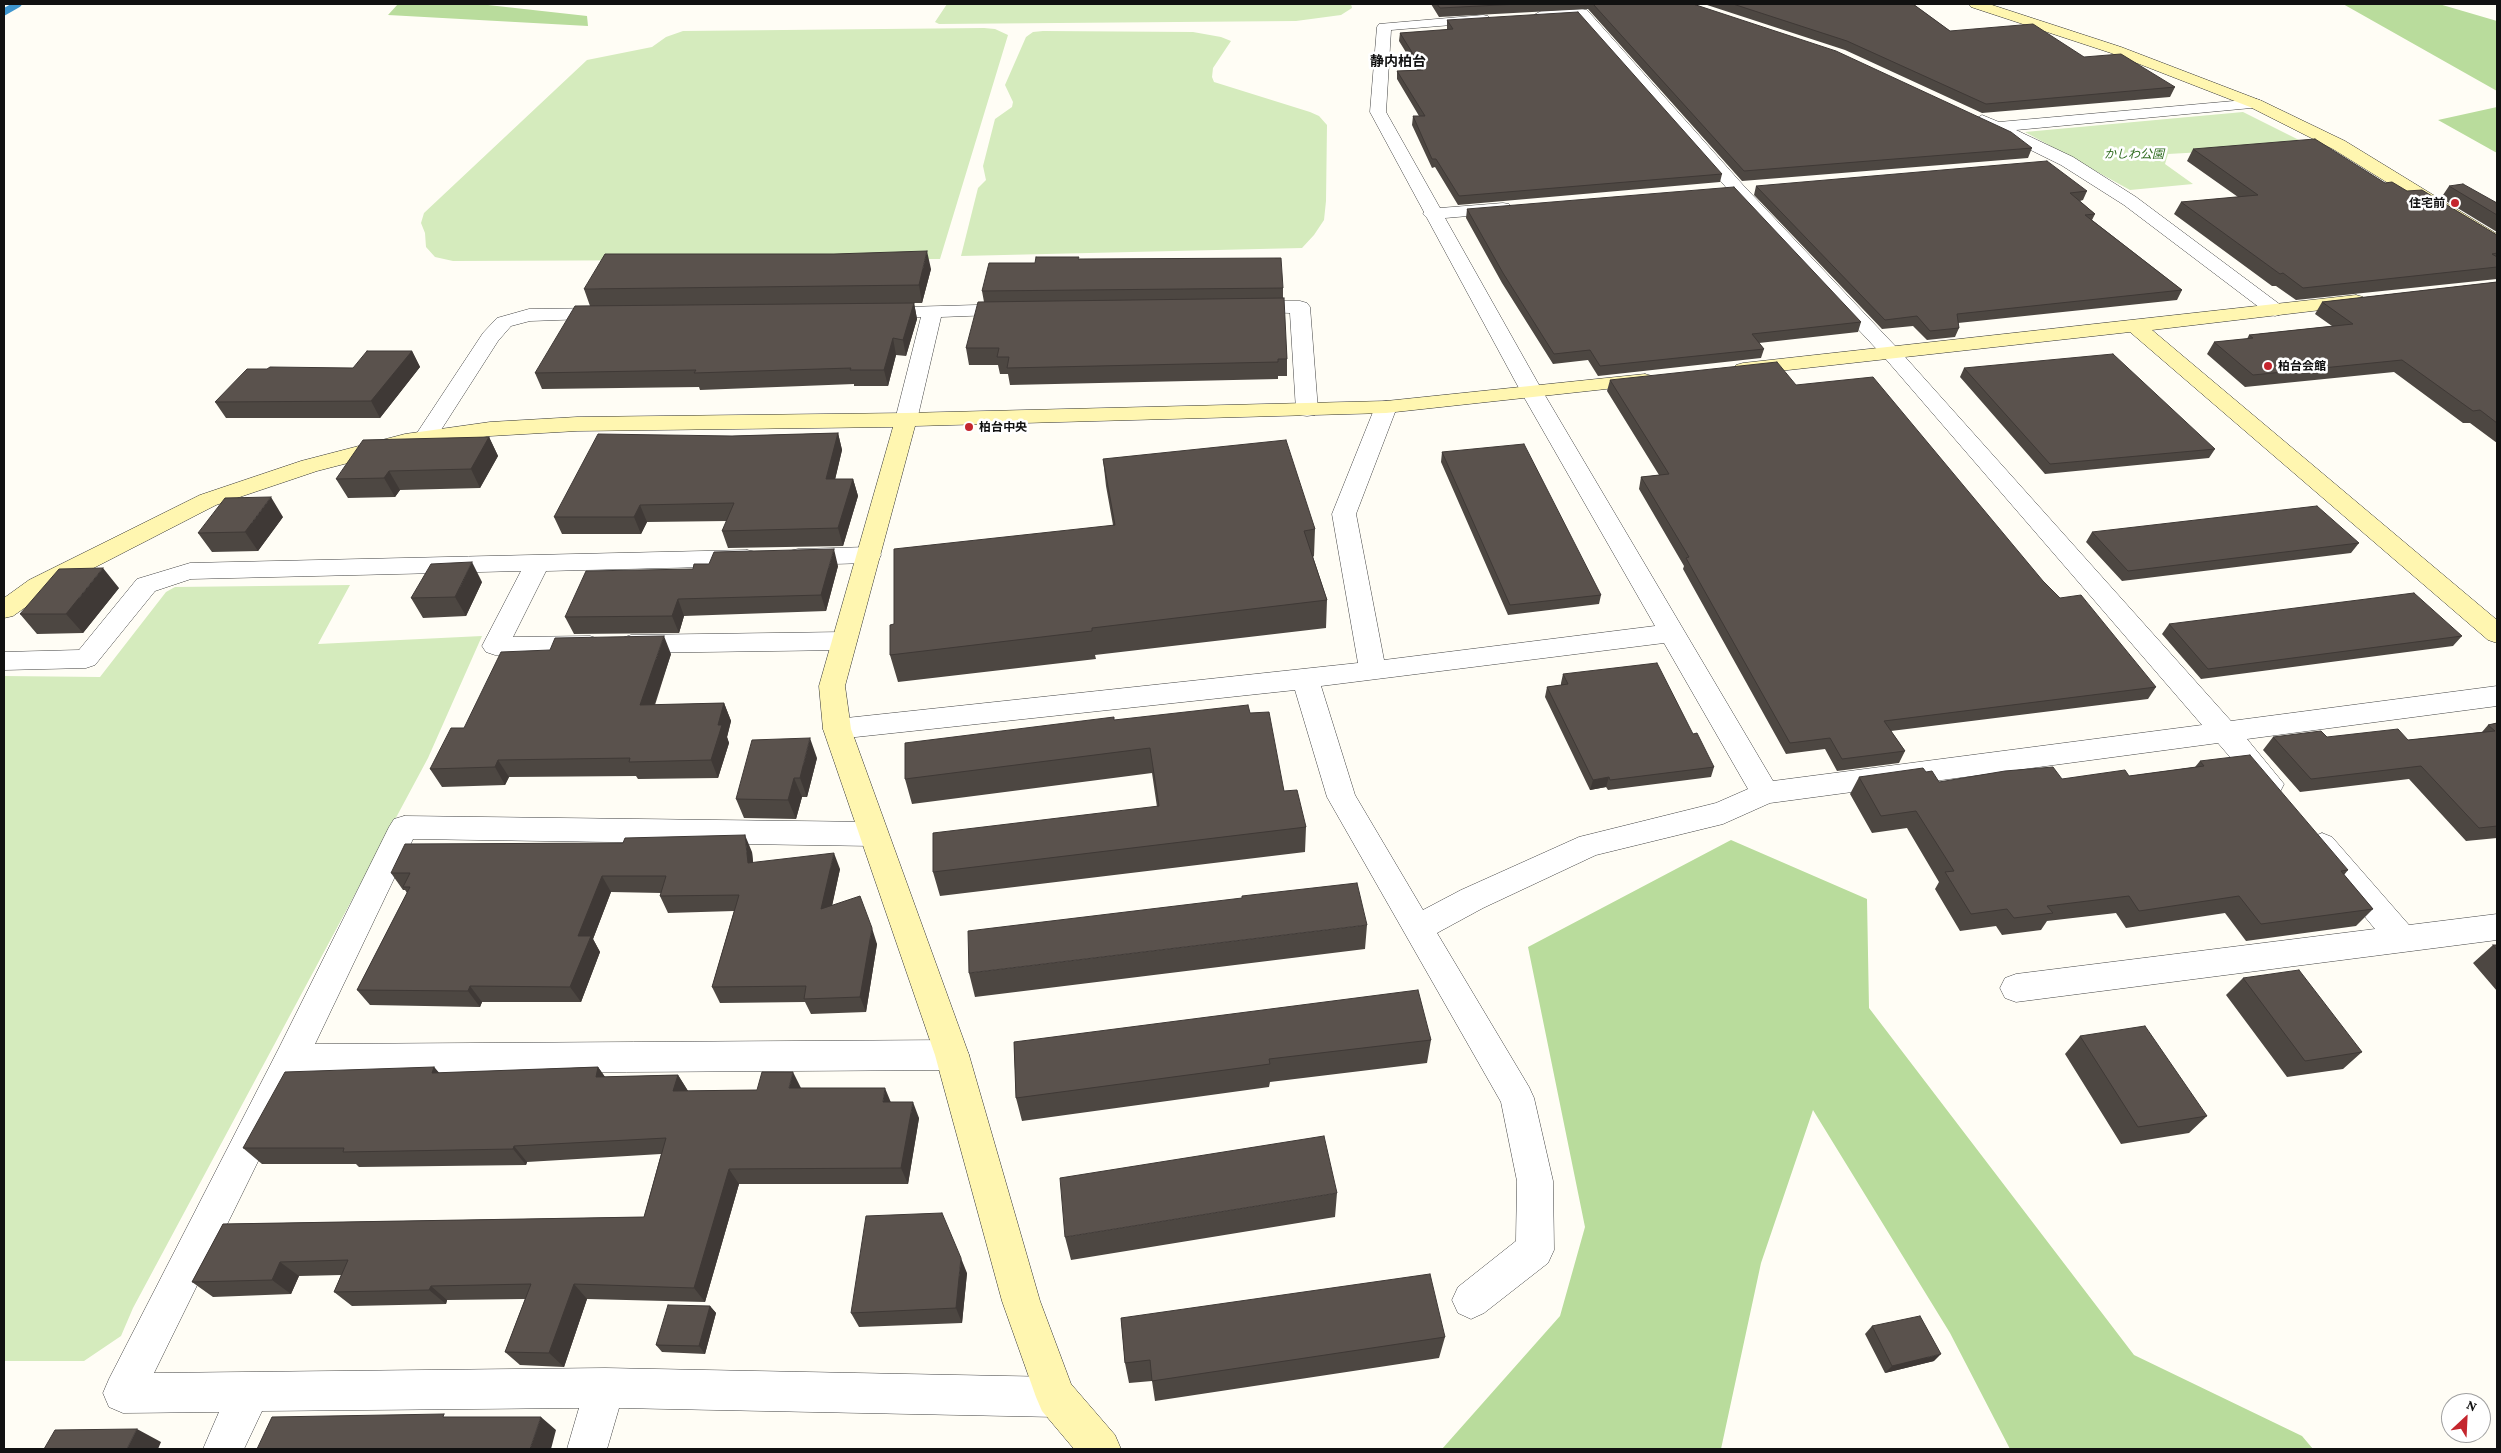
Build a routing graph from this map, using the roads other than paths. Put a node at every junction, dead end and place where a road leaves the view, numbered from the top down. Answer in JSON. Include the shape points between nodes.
{"nodes":[{"id":1,"x":1976,"y":4,"type":"edge"},
{"id":2,"x":1523,"y":16,"type":"edge"},
{"id":3,"x":1494,"y":18,"type":"edge"},
{"id":4,"x":2256,"y":104,"type":"junction"},
{"id":5,"x":1972,"y":115,"type":"edge"},
{"id":6,"x":1996,"y":127,"type":"junction"},
{"id":7,"x":2067,"y":161,"type":"junction"},
{"id":8,"x":2038,"y":164,"type":"edge"},
{"id":9,"x":1756,"y":188,"type":"edge"},
{"id":10,"x":1737,"y":190,"type":"junction"},
{"id":11,"x":1717,"y":191,"type":"edge"},
{"id":12,"x":1521,"y":207,"type":"edge"},
{"id":13,"x":1432,"y":214,"type":"junction"},
{"id":14,"x":2497,"y":242,"type":"edge"},
{"id":15,"x":2372,"y":300,"type":"edge"},
{"id":16,"x":1231,"y":307,"type":"edge"},
{"id":17,"x":1032,"y":310,"type":"edge"},
{"id":18,"x":2275,"y":310,"type":"junction"},
{"id":19,"x":933,"y":311,"type":"junction"},
{"id":20,"x":864,"y":312,"type":"edge"},
{"id":21,"x":628,"y":314,"type":"edge"},
{"id":22,"x":2134,"y":326,"type":"junction"},
{"id":23,"x":1891,"y":353,"type":"junction"},
{"id":24,"x":1726,"y":371,"type":"edge"},
{"id":25,"x":1668,"y":377,"type":"edge"},
{"id":26,"x":1532,"y":392,"type":"junction"},
{"id":27,"x":1386,"y":407,"type":"junction"},
{"id":28,"x":1307,"y":410,"type":"junction"},
{"id":29,"x":906,"y":420,"type":"junction"},
{"id":30,"x":424,"y":438,"type":"junction"},
{"id":31,"x":869,"y":555,"type":"junction"},
{"id":32,"x":538,"y":562,"type":"junction"},
{"id":33,"x":4,"y":610,"type":"edge"},
{"id":34,"x":1670,"y":633,"type":"junction"},
{"id":35,"x":2497,"y":634,"type":"edge"},
{"id":36,"x":844,"y":641,"type":"junction"},
{"id":37,"x":4,"y":661,"type":"edge"},
{"id":38,"x":1374,"y":671,"type":"junction"},
{"id":39,"x":1305,"y":680,"type":"junction"},
{"id":40,"x":2497,"y":696,"type":"edge"},
{"id":41,"x":837,"y":729,"type":"junction"},
{"id":42,"x":2226,"y":731,"type":"junction"},
{"id":43,"x":1765,"y":794,"type":"junction"},
{"id":44,"x":2289,"y":806,"type":"edge"},
{"id":45,"x":2308,"y":828,"type":"edge"},
{"id":46,"x":873,"y":834,"type":"junction"},
{"id":47,"x":2497,"y":927,"type":"edge"},
{"id":48,"x":1418,"y":928,"type":"junction"},
{"id":49,"x":2402,"y":939,"type":"junction"},
{"id":50,"x":2016,"y":988,"type":"dead end"},
{"id":51,"x":952,"y":1055,"type":"junction"},
{"id":52,"x":291,"y":1059,"type":"junction"},
{"id":53,"x":1471,"y":1300,"type":"dead end"},
{"id":54,"x":605,"y":1388,"type":"junction"},
{"id":55,"x":250,"y":1392,"type":"junction"},
{"id":56,"x":1056,"y":1397,"type":"junction"},
{"id":57,"x":223,"y":1449,"type":"edge"},
{"id":58,"x":587,"y":1449,"type":"edge"},
{"id":59,"x":1101,"y":1449,"type":"edge"}],
"edges":[{"from":1,"to":4,"type":"street","via":[[2116,50]]},
{"from":2,"to":10,"type":"street","via":[[1582,13]]},
{"from":3,"to":13,"type":"street","via":[[1384,28],[1378,112]]},
{"from":4,"to":6,"type":"street"},
{"from":4,"to":14,"type":"street","via":[[2338,145]]},
{"from":5,"to":6,"type":"street"},
{"from":6,"to":7,"type":"street"},
{"from":7,"to":8,"type":"street"},
{"from":7,"to":18,"type":"street","via":[[2130,201]]},
{"from":9,"to":10,"type":"street"},
{"from":10,"to":11,"type":"street"},
{"from":10,"to":23,"type":"street"},
{"from":12,"to":13,"type":"street"},
{"from":13,"to":26,"type":"street"},
{"from":15,"to":18,"type":"street"},
{"from":16,"to":28,"type":"street","via":[[1300,306]]},
{"from":17,"to":19,"type":"street"},
{"from":18,"to":22,"type":"street"},
{"from":19,"to":20,"type":"street"},
{"from":19,"to":29,"type":"street"},
{"from":21,"to":30,"type":"street","via":[[529,315],[504,322]]},
{"from":22,"to":23,"type":"street"},
{"from":22,"to":35,"type":"street"},
{"from":23,"to":24,"type":"street"},
{"from":23,"to":42,"type":"street"},
{"from":25,"to":26,"type":"street"},
{"from":26,"to":27,"type":"street"},
{"from":26,"to":34,"type":"street"},
{"from":27,"to":28,"type":"street"},
{"from":27,"to":38,"type":"street","via":[[1344,514]]},
{"from":28,"to":29,"type":"street"},
{"from":29,"to":30,"type":"street","via":[[577,424],[490,429]]},
{"from":29,"to":31,"type":"street"},
{"from":30,"to":33,"type":"street","via":[[309,466],[208,500],[38,586]]},
{"from":31,"to":32,"type":"street"},
{"from":31,"to":36,"type":"street"},
{"from":32,"to":36,"type":"street","via":[[495,646]]},
{"from":32,"to":37,"type":"street","via":[[190,571],[146,585],[86,659]]},
{"from":34,"to":38,"type":"street"},
{"from":34,"to":43,"type":"street"},
{"from":36,"to":41,"type":"street","via":[[832,686]]},
{"from":38,"to":39,"type":"street"},
{"from":39,"to":41,"type":"street"},
{"from":39,"to":48,"type":"street","via":[[1341,797]]},
{"from":40,"to":42,"type":"street"},
{"from":41,"to":46,"type":"street"},
{"from":42,"to":43,"type":"street"},
{"from":42,"to":44,"type":"street"},
{"from":43,"to":48,"type":"street","via":[[1723,813],[1589,845],[1472,899]]},
{"from":45,"to":49,"type":"street"},
{"from":46,"to":51,"type":"street"},
{"from":46,"to":52,"type":"street","via":[[404,827]]},
{"from":47,"to":49,"type":"street"},
{"from":48,"to":53,"type":"street","via":[[1518,1098],[1535,1181],[1535,1250]]},
{"from":49,"to":50,"type":"street"},
{"from":51,"to":52,"type":"street"},
{"from":51,"to":56,"type":"street","via":[[1021,1301]]},
{"from":52,"to":55,"type":"street","via":[[123,1393]]},
{"from":54,"to":55,"type":"street"},
{"from":54,"to":56,"type":"street"},
{"from":54,"to":58,"type":"street"},
{"from":55,"to":57,"type":"street"},
{"from":56,"to":59,"type":"street"}]}
